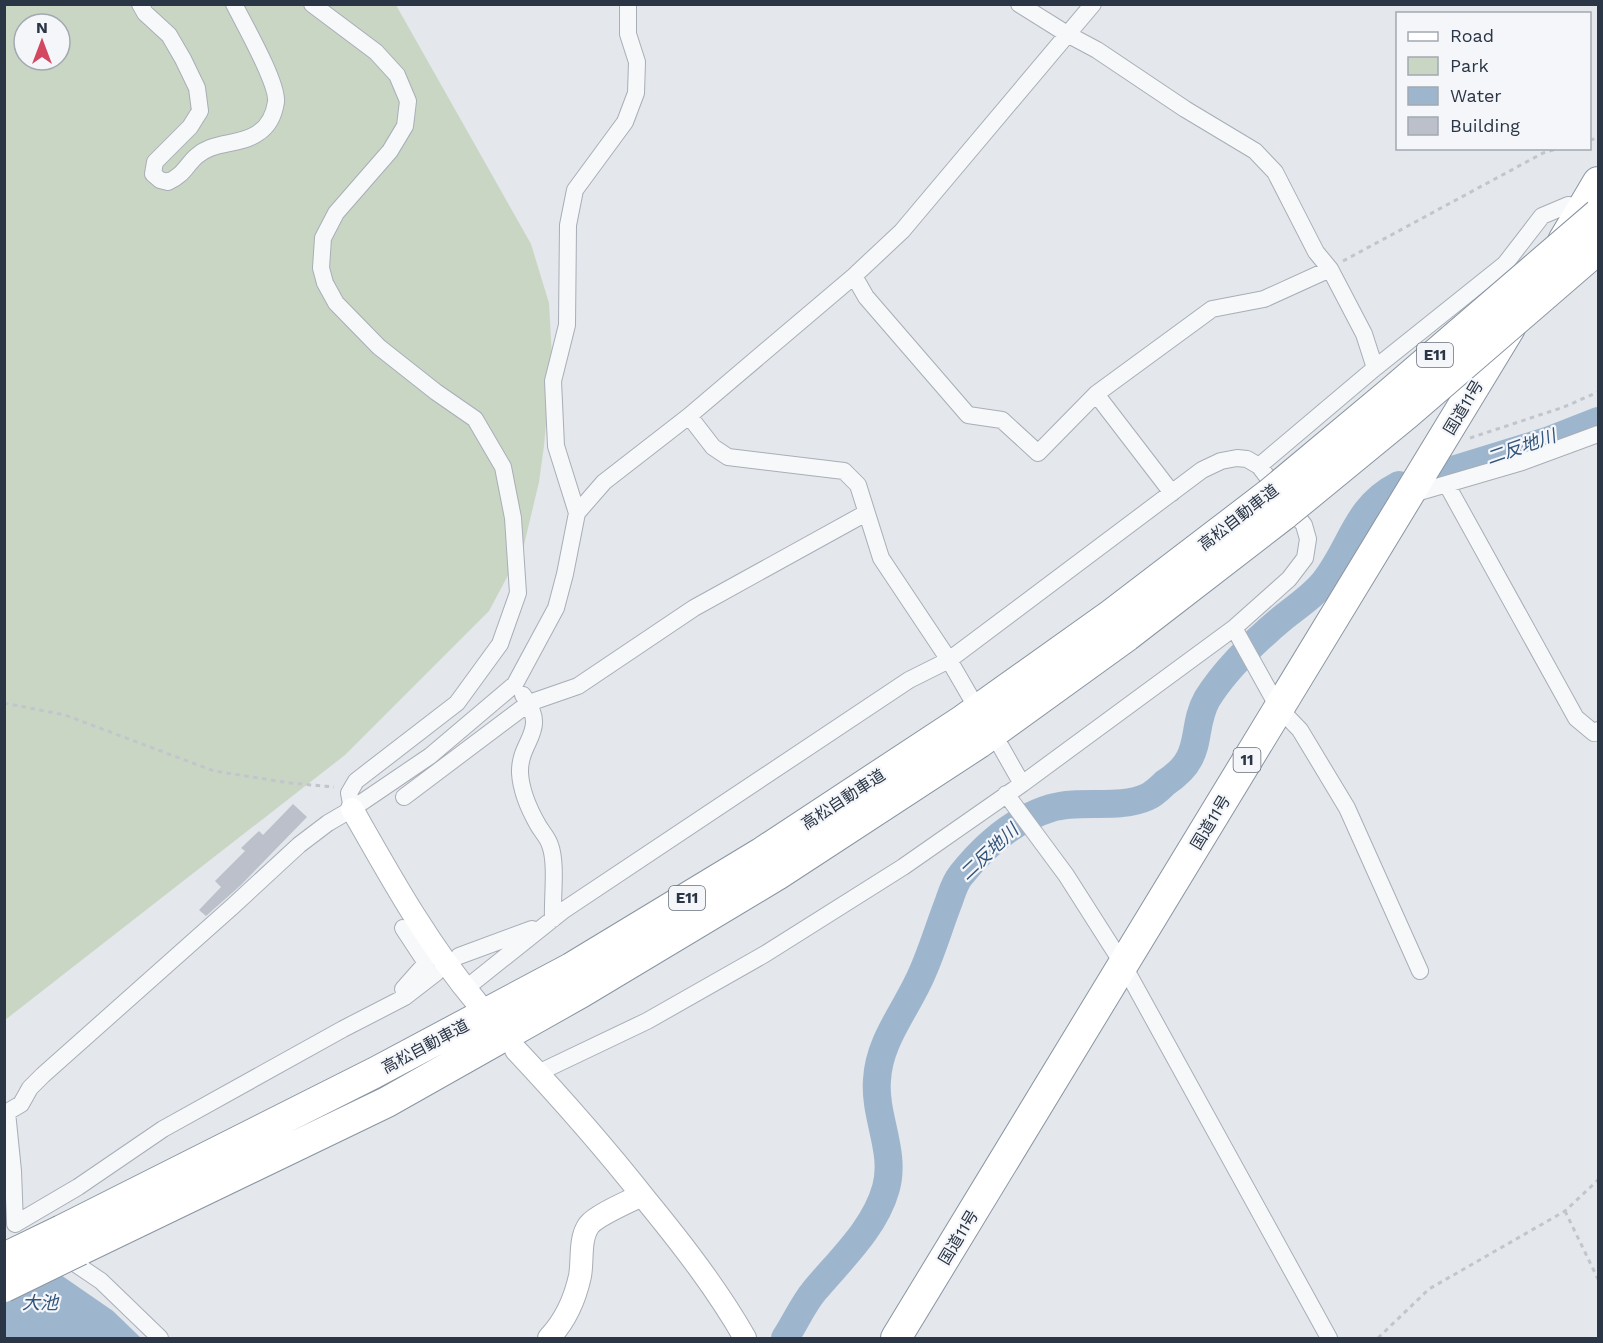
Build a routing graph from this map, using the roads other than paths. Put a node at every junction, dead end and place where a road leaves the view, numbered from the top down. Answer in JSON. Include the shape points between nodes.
{"nodes":[{"id":1,"x":140,"y":4,"type":"edge"},
{"id":2,"x":234,"y":4,"type":"edge"},
{"id":3,"x":312,"y":4,"type":"edge"},
{"id":4,"x":628,"y":4,"type":"edge"},
{"id":5,"x":1019,"y":4,"type":"edge"},
{"id":6,"x":1093,"y":4,"type":"edge"},
{"id":7,"x":1068,"y":34,"type":"junction"},
{"id":8,"x":1594,"y":201,"type":"edge"},
{"id":9,"x":1599,"y":249,"type":"edge"},
{"id":10,"x":1330,"y":269,"type":"junction"},
{"id":11,"x":854,"y":276,"type":"junction"},
{"id":12,"x":1375,"y":368,"type":"junction"},
{"id":13,"x":1096,"y":394,"type":"junction"},
{"id":14,"x":689,"y":416,"type":"junction"},
{"id":15,"x":1599,"y":434,"type":"edge"},
{"id":16,"x":1259,"y":466,"type":"junction"},
{"id":17,"x":1447,"y":485,"type":"junction"},
{"id":18,"x":1172,"y":493,"type":"junction"},
{"id":19,"x":1409,"y":495,"type":"junction"},
{"id":20,"x":1277,"y":504,"type":"junction"},
{"id":21,"x":577,"y":513,"type":"junction"},
{"id":22,"x":866,"y":513,"type":"junction"},
{"id":23,"x":1234,"y":628,"type":"junction"},
{"id":24,"x":949,"y":660,"type":"junction"},
{"id":25,"x":515,"y":684,"type":"junction"},
{"id":26,"x":971,"y":698,"type":"dead end"},
{"id":27,"x":529,"y":703,"type":"junction"},
{"id":28,"x":1278,"y":707,"type":"junction"},
{"id":29,"x":1599,"y":730,"type":"edge"},
{"id":30,"x":1001,"y":747,"type":"dead end"},
{"id":31,"x":1022,"y":784,"type":"junction"},
{"id":32,"x":1006,"y":794,"type":"junction"},
{"id":33,"x":404,"y":797,"type":"dead end"},
{"id":34,"x":352,"y":798,"type":"junction"},
{"id":35,"x":550,"y":921,"type":"junction"},
{"id":36,"x":403,"y":928,"type":"dead end"},
{"id":37,"x":459,"y":956,"type":"dead end"},
{"id":38,"x":1124,"y":966,"type":"junction"},
{"id":39,"x":1420,"y":972,"type":"dead end"},
{"id":40,"x":436,"y":973,"type":"dead end"},
{"id":41,"x":472,"y":996,"type":"joint"},
{"id":42,"x":394,"y":1003,"type":"junction"},
{"id":43,"x":516,"y":1050,"type":"dead end"},
{"id":44,"x":538,"y":1073,"type":"junction"},
{"id":45,"x":6,"y":1113,"type":"edge"},
{"id":46,"x":642,"y":1195,"type":"junction"},
{"id":47,"x":15,"y":1224,"type":"junction"},
{"id":48,"x":71,"y":1240,"type":"junction"},
{"id":49,"x":4,"y":1258,"type":"edge"},
{"id":50,"x":4,"y":1287,"type":"edge"},
{"id":51,"x":160,"y":1338,"type":"edge"},
{"id":52,"x":549,"y":1338,"type":"edge"},
{"id":53,"x":745,"y":1338,"type":"edge"},
{"id":54,"x":896,"y":1338,"type":"edge"},
{"id":55,"x":1329,"y":1338,"type":"edge"}],
"edges":[{"from":1,"to":2,"type":"street","via":[[169,36],[197,88],[200,111],[190,127],[155,162],[153,174],[168,183],[180,178],[194,157],[210,148],[258,134],[271,122],[276,100],[270,79]]},
{"from":3,"to":34,"type":"street","via":[[376,52],[397,75],[408,100],[405,126],[390,151],[336,213],[323,238],[321,268],[325,283],[336,303],[379,347],[476,419],[503,466],[513,518],[518,593],[500,644],[457,703],[356,781]]},
{"from":4,"to":21,"type":"street","via":[[628,34],[637,62],[636,93],[625,122],[575,190],[568,225],[567,325],[553,381],[556,446]]},
{"from":5,"to":7,"type":"street"},
{"from":6,"to":7,"type":"street"},
{"from":7,"to":10,"type":"street","via":[[1255,151],[1275,172],[1316,252]]},
{"from":7,"to":11,"type":"street","via":[[902,231]]},
{"from":8,"to":12,"type":"street","via":[[1568,205],[1542,216],[1505,264]]},
{"from":8,"to":19,"type":"highway","name":"国道11号","number":"11"},
{"from":8,"to":20,"type":"highway","name":"高松自動車道","number":"E11","bridge":true},
{"from":9,"to":20,"type":"highway","name":"高松自動車道","number":"E11","bridge":true,"via":[[1407,414]]},
{"from":10,"to":12,"type":"street","via":[[1364,334]]},
{"from":10,"to":13,"type":"street","via":[[1264,299],[1212,309]]},
{"from":11,"to":13,"type":"street","via":[[866,297],[968,415],[1002,420],[1038,453]]},
{"from":11,"to":14,"type":"street"},
{"from":12,"to":16,"type":"street"},
{"from":13,"to":18,"type":"street"},
{"from":14,"to":21,"type":"street","via":[[604,482]]},
{"from":14,"to":22,"type":"street","via":[[713,447],[728,457],[844,471],[858,485]]},
{"from":15,"to":17,"type":"street"},
{"from":16,"to":18,"type":"street","via":[[1247,459],[1221,461]]},
{"from":16,"to":23,"type":"street","via":[[1304,525],[1308,539],[1305,558],[1289,579]]},
{"from":17,"to":19,"type":"street"},
{"from":17,"to":29,"type":"street","via":[[1576,718],[1594,733]]},
{"from":18,"to":24,"type":"street"},
{"from":19,"to":28,"type":"highway","name":"国道11号","number":"11"},
{"from":20,"to":48,"type":"highway","name":"高松自動車道","number":"E11","via":[[963,720],[761,853],[550,979]]},
{"from":21,"to":25,"type":"street","via":[[556,608]]},
{"from":22,"to":24,"type":"street","via":[[881,558]]},
{"from":22,"to":27,"type":"street","via":[[694,608],[579,686]]},
{"from":23,"to":28,"type":"street"},
{"from":23,"to":31,"type":"street"},
{"from":24,"to":26,"type":"street"},
{"from":24,"to":35,"type":"street","via":[[909,680]]},
{"from":25,"to":27,"type":"street"},
{"from":25,"to":34,"type":"street","via":[[430,756]]},
{"from":27,"to":33,"type":"street"},
{"from":27,"to":35,"type":"street","via":[[533,709],[533,732],[520,773],[529,806],[553,854]]},
{"from":28,"to":38,"type":"highway","name":"国道11号","number":"11"},
{"from":28,"to":39,"type":"street","via":[[1300,730],[1347,808]]},
{"from":30,"to":31,"type":"street"},
{"from":31,"to":32,"type":"street"},
{"from":32,"to":38,"type":"street","via":[[1066,875]]},
{"from":32,"to":44,"type":"street","via":[[903,867],[765,954],[647,1021]]},
{"from":34,"to":41,"type":"street","via":[[408,905],[442,959]]},
{"from":34,"to":45,"type":"street","via":[[43,1075],[21,1104]]},
{"from":35,"to":37,"type":"street"},
{"from":35,"to":41,"type":"street"},
{"from":36,"to":42,"type":"street","via":[[426,963],[397,994]]},
{"from":38,"to":54,"type":"highway","name":"国道11号","number":"11"},
{"from":38,"to":55,"type":"street"},
{"from":40,"to":42,"type":"street"},
{"from":42,"to":47,"type":"street","via":[[163,1130]]},
{"from":43,"to":44,"type":"street"},
{"from":44,"to":46,"type":"street"},
{"from":45,"to":47,"type":"street"},
{"from":46,"to":52,"type":"street","via":[[590,1225],[571,1301],[562,1325]]},
{"from":46,"to":53,"type":"street","via":[[715,1290]]},
{"from":47,"to":51,"type":"street","via":[[101,1281]]},
{"from":48,"to":49,"type":"highway","name":"高松自動車道","number":"E11","bridge":true},
{"from":48,"to":50,"type":"highway","name":"高松自動車道","number":"E11","bridge":true}]}
